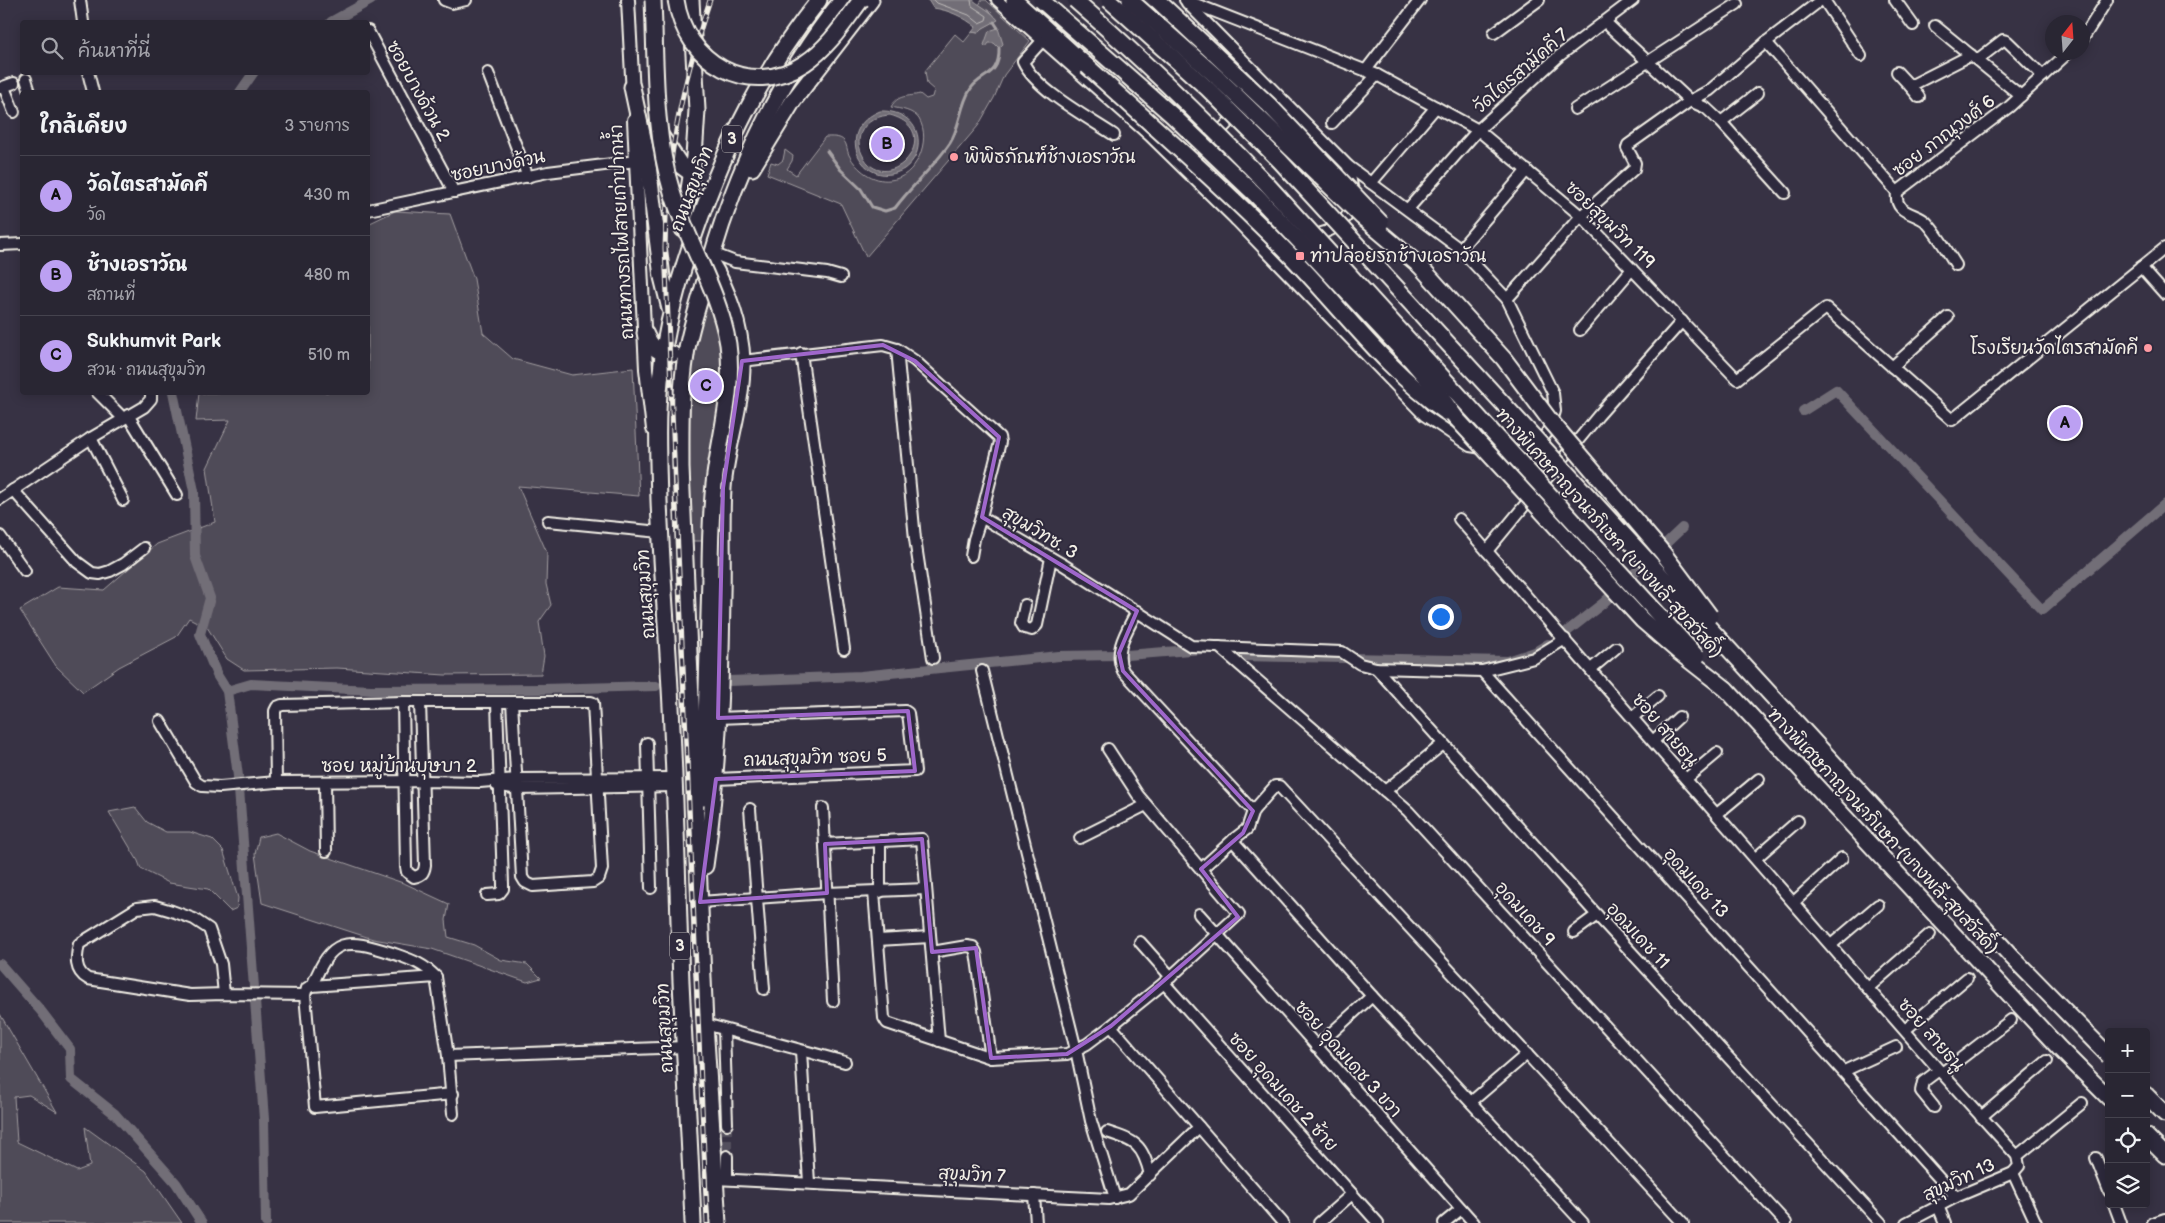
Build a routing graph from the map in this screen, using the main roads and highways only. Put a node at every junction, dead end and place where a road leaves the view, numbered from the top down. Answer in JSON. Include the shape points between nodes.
{"nodes":[{"id":1,"x":628,"y":0,"type":"edge"},
{"id":2,"x":653,"y":0,"type":"edge"},
{"id":3,"x":676,"y":0,"type":"edge"},
{"id":4,"x":691,"y":0,"type":"edge"},
{"id":5,"x":819,"y":0,"type":"edge"},
{"id":6,"x":842,"y":0,"type":"edge"},
{"id":7,"x":873,"y":0,"type":"edge"},
{"id":8,"x":1014,"y":0,"type":"edge"},
{"id":9,"x":1042,"y":0,"type":"edge"},
{"id":10,"x":1076,"y":0,"type":"edge"},
{"id":11,"x":1109,"y":0,"type":"edge"},
{"id":12,"x":1121,"y":0,"type":"edge"},
{"id":13,"x":1130,"y":0,"type":"edge"},
{"id":14,"x":1157,"y":0,"type":"edge"},
{"id":15,"x":860,"y":7,"type":"edge"},
{"id":16,"x":632,"y":86,"type":"junction"},
{"id":17,"x":1242,"y":108,"type":"road end"},
{"id":18,"x":692,"y":174,"type":"junction"},
{"id":19,"x":719,"y":231,"type":"junction"},
{"id":20,"x":711,"y":257,"type":"junction"},
{"id":21,"x":1420,"y":266,"type":"junction"},
{"id":22,"x":675,"y":292,"type":"junction"},
{"id":23,"x":670,"y":310,"type":"junction"},
{"id":24,"x":645,"y":333,"type":"junction"},
{"id":25,"x":663,"y":353,"type":"junction"},
{"id":26,"x":686,"y":355,"type":"junction"},
{"id":27,"x":1456,"y":418,"type":"junction"},
{"id":28,"x":658,"y":462,"type":"junction"},
{"id":29,"x":1748,"y":668,"type":"junction"},
{"id":30,"x":1726,"y":689,"type":"junction"},
{"id":31,"x":700,"y":896,"type":"junction"},
{"id":32,"x":702,"y":941,"type":"junction"},
{"id":33,"x":680,"y":943,"type":"junction"},
{"id":34,"x":2105,"y":1052,"type":"edge"},
{"id":35,"x":2105,"y":1094,"type":"edge"},
{"id":36,"x":2150,"y":1099,"type":"edge"},
{"id":37,"x":2165,"y":1114,"type":"edge"},
{"id":38,"x":2150,"y":1140,"type":"edge"},
{"id":39,"x":2165,"y":1155,"type":"edge"},
{"id":40,"x":693,"y":1223,"type":"edge"},
{"id":41,"x":718,"y":1223,"type":"edge"}],
"edges":[{"from":1,"to":16,"type":"main road","name":"ถนนทางรถไฟสายเก่าปากน้ำ"},
{"from":2,"to":31,"type":"highway","bridge":true,"via":[[661,143],[671,190],[686,232],[718,302],[728,346],[730,376],[715,478]]},
{"from":3,"to":15,"type":"highway","bridge":true,"via":[[685,31],[697,50],[724,70],[756,77],[773,75],[804,64]]},
{"from":4,"to":18,"type":"highway","via":[[697,110]]},
{"from":5,"to":22,"type":"highway","name":"ถนนสุขุมวิท","number":"3","via":[[788,40],[746,110],[707,199]]},
{"from":6,"to":19,"type":"highway","number":"3","via":[[796,62],[770,109],[732,191]]},
{"from":7,"to":15,"type":"highway"},
{"from":8,"to":27,"type":"highway","bridge":true,"via":[[1284,249],[1410,384]]},
{"from":9,"to":27,"type":"highway","bridge":true,"via":[[1166,108],[1257,196],[1404,352]]},
{"from":10,"to":30,"type":"highway","name":"ทางพิเศษกาญจนาภิเษก (บางพลี-สุขสวัสดิ์)","bridge":true,"via":[[1195,110],[1265,182]]},
{"from":11,"to":29,"type":"highway","name":"ทางพิเศษกาญจนาภิเษก (บางพลี-สุขสวัสดิ์)","bridge":true,"via":[[1208,89],[1280,161]]},
{"from":12,"to":17,"type":"highway"},
{"from":13,"to":21,"type":"highway","bridge":true,"via":[[1218,78],[1362,217]]},
{"from":14,"to":21,"type":"highway","bridge":true,"via":[[1301,137]]},
{"from":15,"to":19,"type":"highway","via":[[777,125]]},
{"from":16,"to":18,"type":"highway","via":[[648,117],[681,166]]},
{"from":16,"to":23,"type":"highway","via":[[647,157],[662,277]]},
{"from":16,"to":24,"type":"main road","name":"ถนนทางรถไฟสายเก่าปากน้ำ"},
{"from":18,"to":22,"type":"highway"},
{"from":19,"to":20,"type":"highway","number":"3"},
{"from":20,"to":26,"type":"highway","number":"3"},
{"from":20,"to":31,"type":"highway","via":[[736,324],[742,360],[738,405],[723,488],[716,779]]},
{"from":21,"to":29,"type":"highway","bridge":true,"via":[[1489,341],[1549,419],[1663,553]]},
{"from":22,"to":23,"type":"highway","name":"ถนนสุขุมวิท","number":"3"},
{"from":23,"to":25,"type":"highway","name":"ถนนสุขุมวิท","number":"3"},
{"from":24,"to":25,"type":"highway","via":[[652,346]]},
{"from":24,"to":28,"type":"main road","name":"ถนนทางรถไฟสายเก่าปากน้ำ","via":[[650,415]]},
{"from":25,"to":26,"type":"highway"},
{"from":25,"to":28,"type":"highway","name":"ถนนสุขุมวิท","number":"3"},
{"from":26,"to":31,"type":"highway","number":"3","via":[[681,468]]},
{"from":27,"to":30,"type":"highway","bridge":true,"via":[[1636,613]]},
{"from":28,"to":33,"type":"highway","name":"ถนนสุขุมวิท","number":"3"},
{"from":29,"to":34,"type":"highway","name":"ทางพิเศษกาญจนาภิเษก (บางพลี-สุขสวัสดิ์)","bridge":true,"via":[[1992,936]]},
{"from":30,"to":35,"type":"highway","name":"ทางพิเศษกาญจนาภิเษก (บางพลี-สุขสวัสดิ์)"},
{"from":31,"to":32,"type":"highway","number":"3"},
{"from":32,"to":33,"type":"highway"},
{"from":32,"to":41,"type":"highway","number":"3","via":[[706,1024],[721,1179]]},
{"from":33,"to":40,"type":"highway","name":"ถนนสุขุมวิท","number":"3"},
{"from":36,"to":37,"type":"highway"},
{"from":38,"to":39,"type":"highway"}]}
